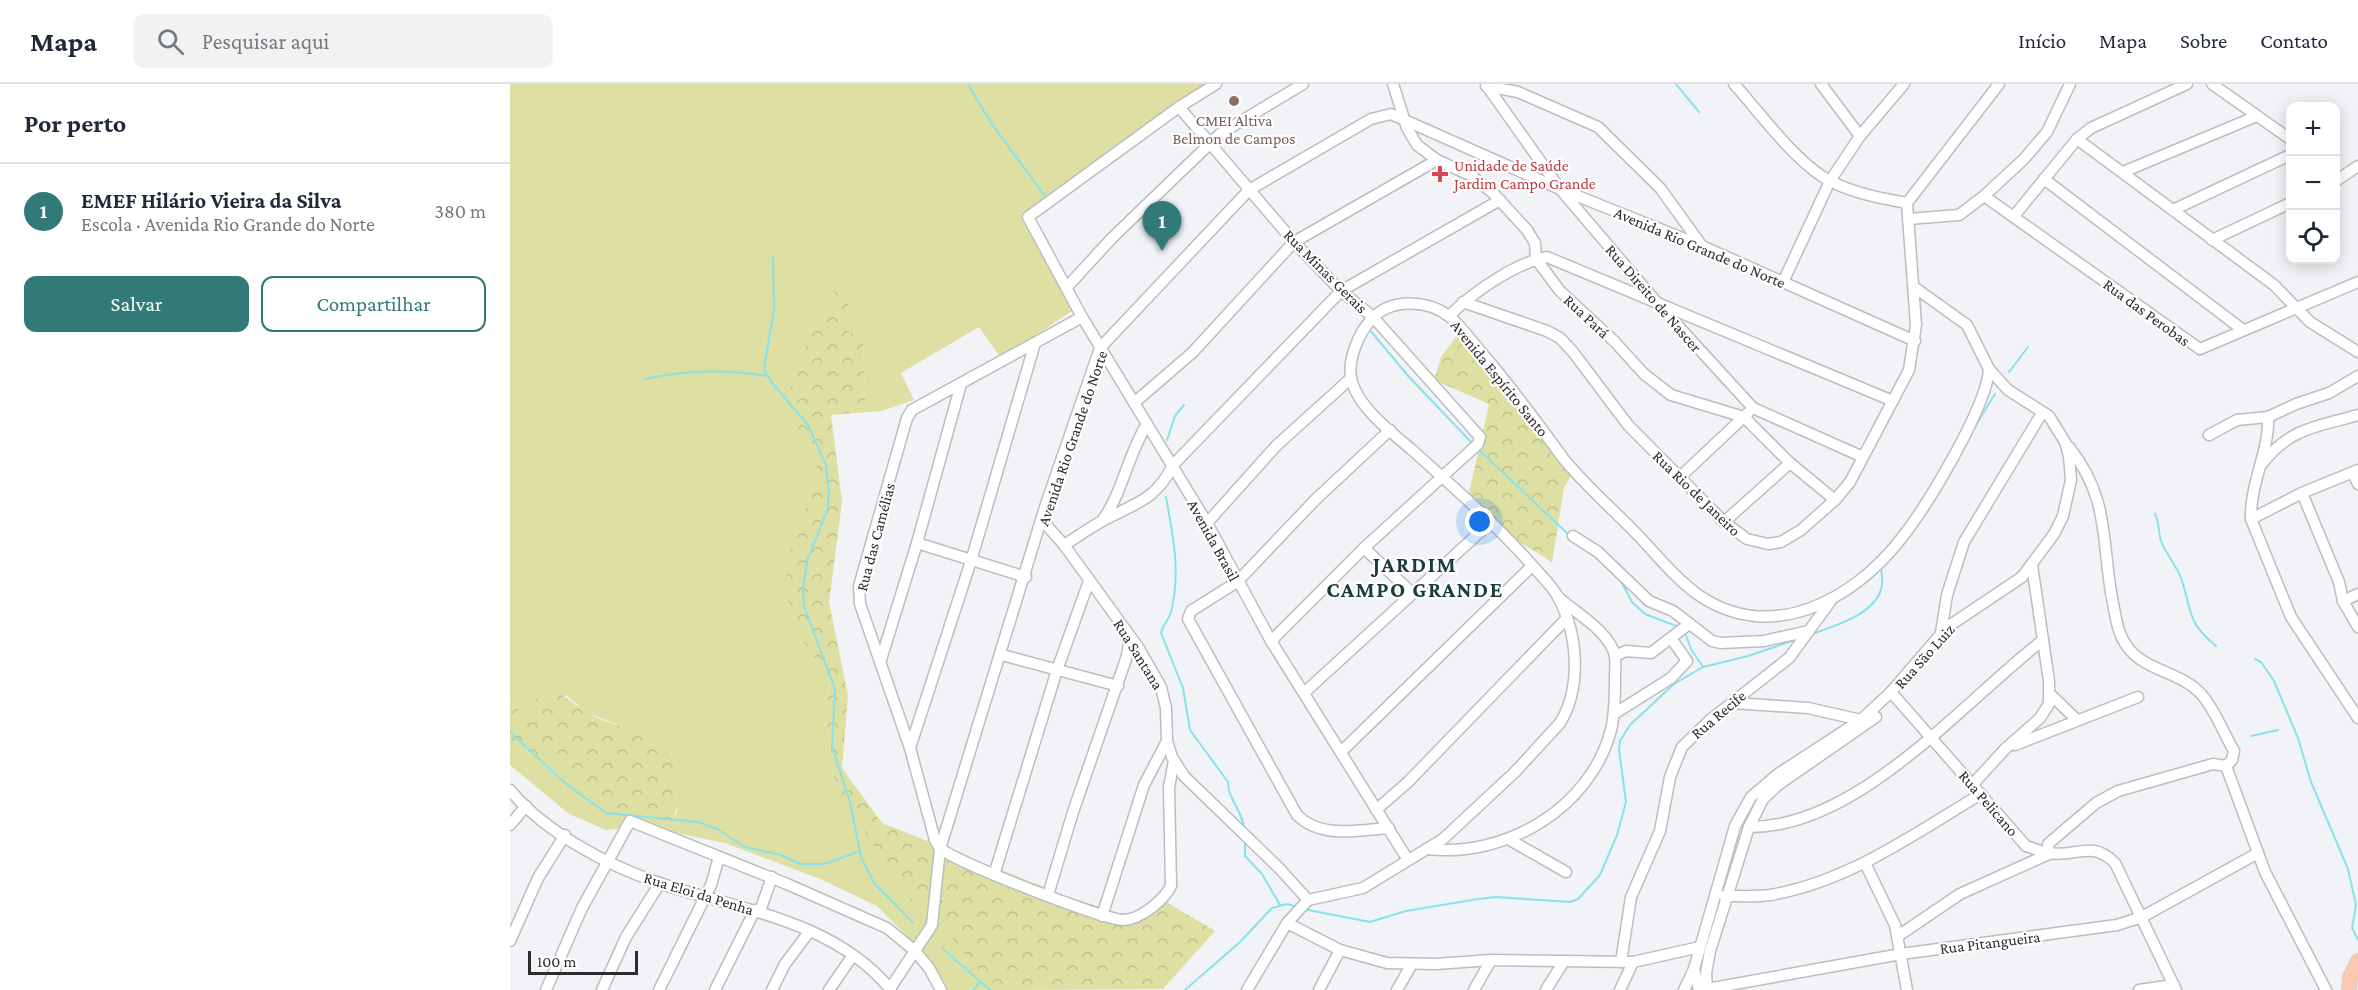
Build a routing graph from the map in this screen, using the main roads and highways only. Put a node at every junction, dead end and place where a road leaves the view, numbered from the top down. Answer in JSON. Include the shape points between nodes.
{"nodes":[{"id":1,"x":2358,"y":961,"type":"edge"},
{"id":2,"x":2349,"y":990,"type":"edge"}],
"edges":[{"from":1,"to":2,"type":"main road"}]}
